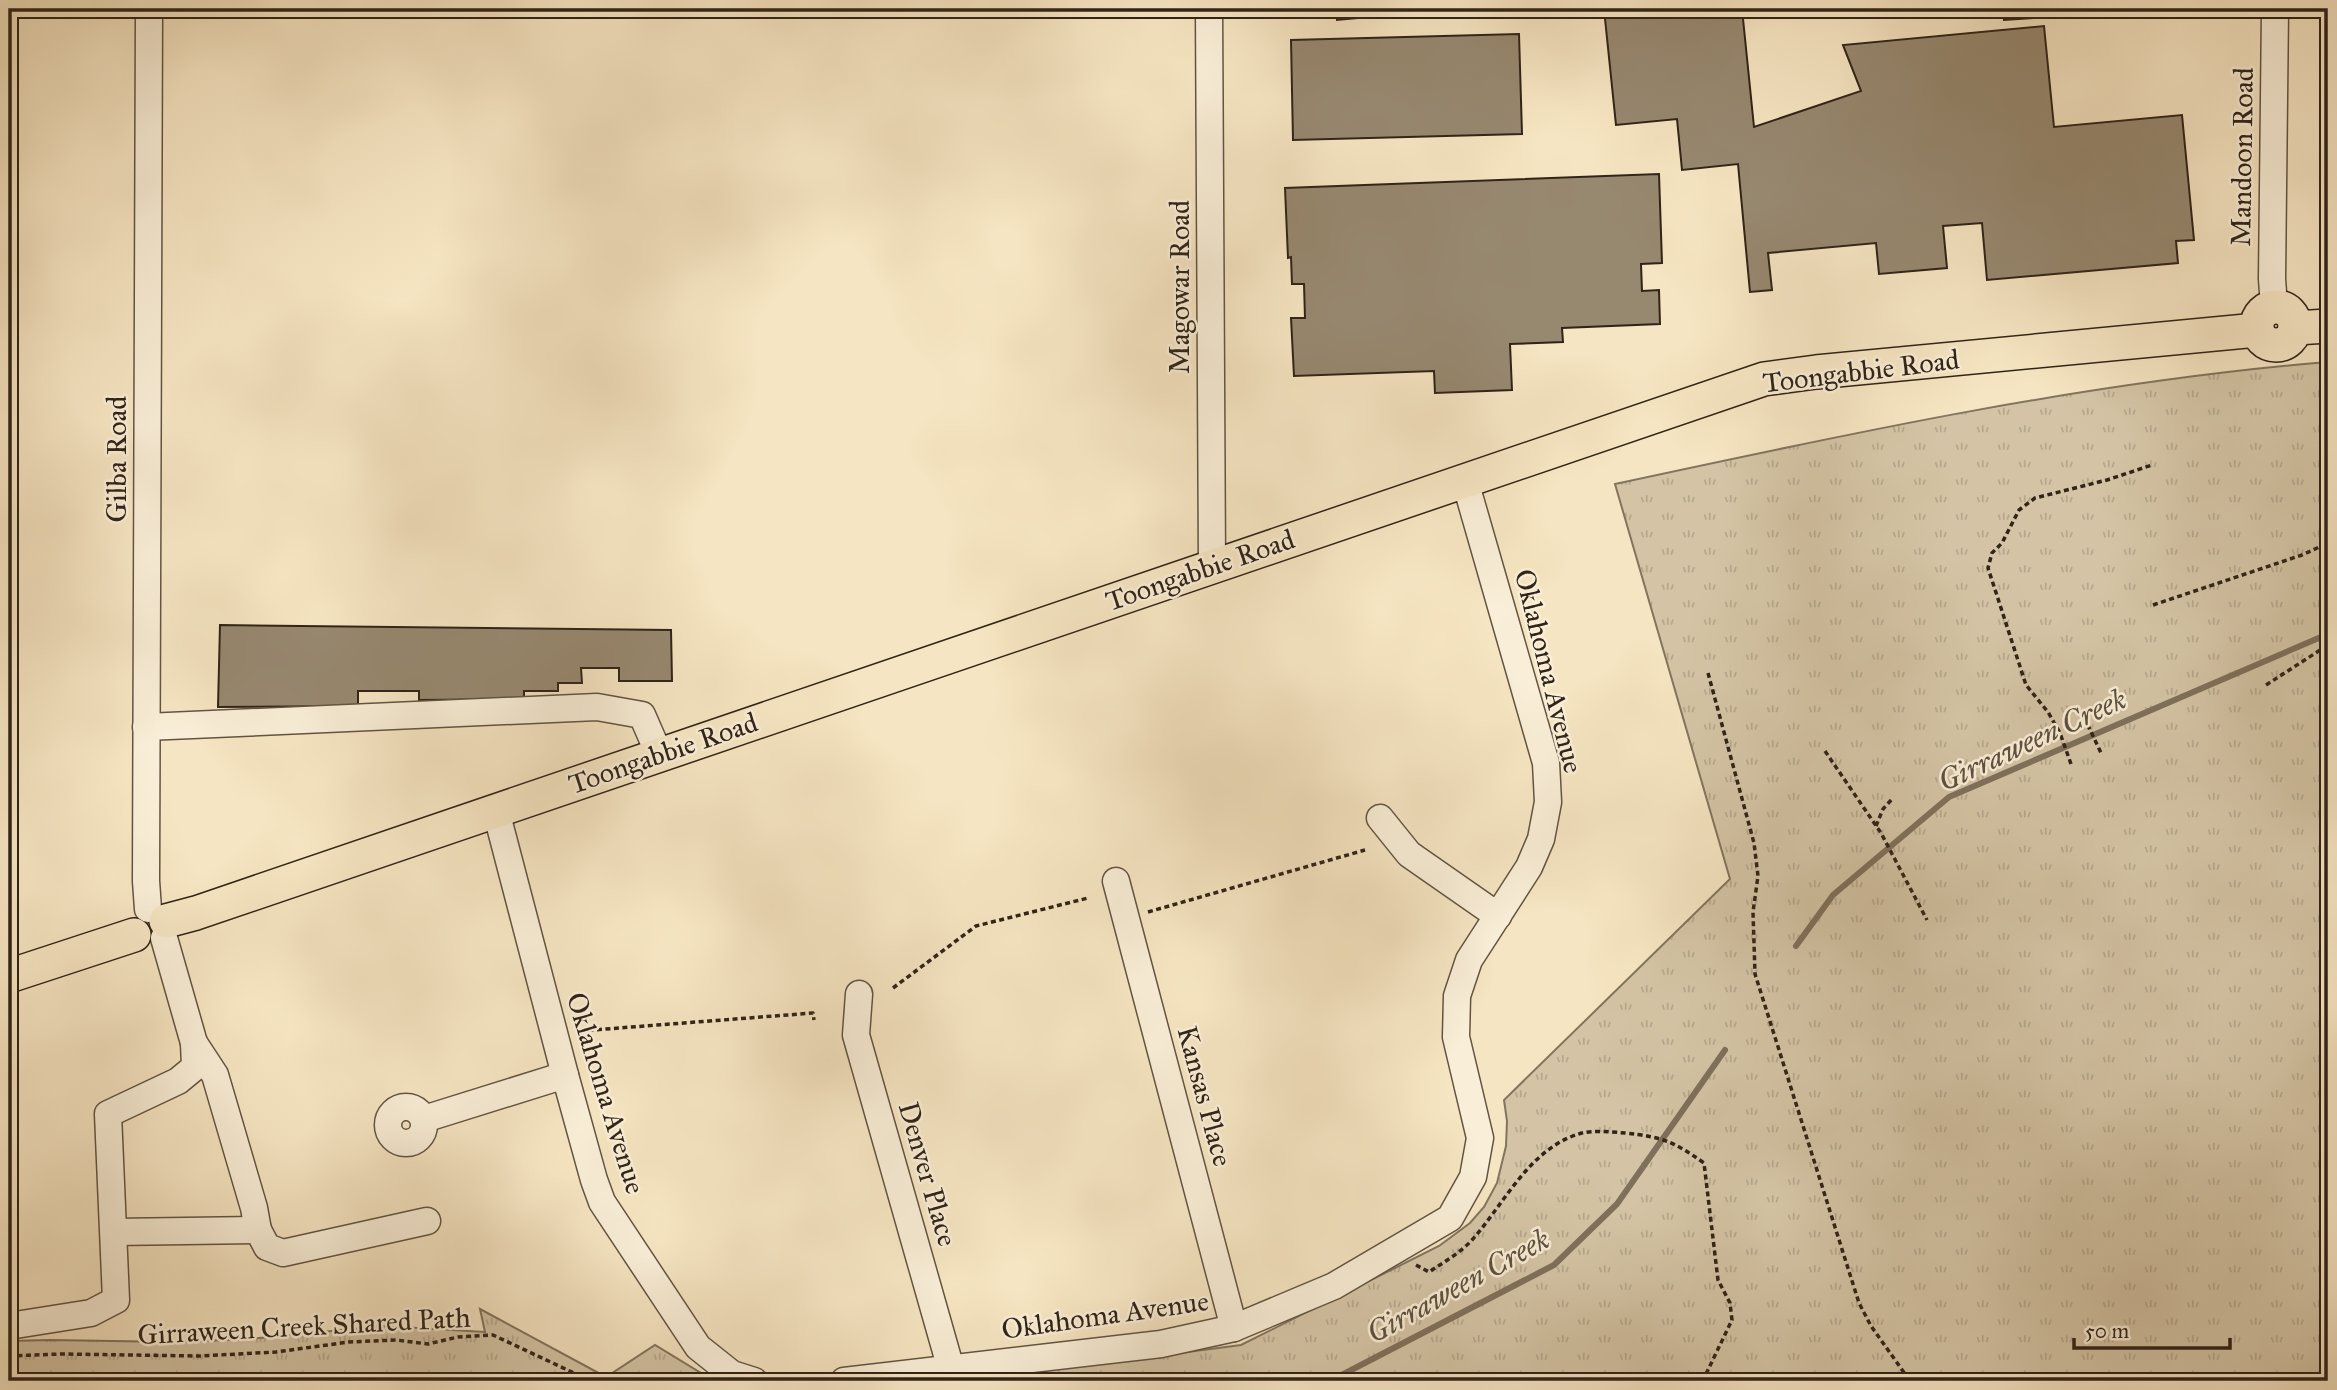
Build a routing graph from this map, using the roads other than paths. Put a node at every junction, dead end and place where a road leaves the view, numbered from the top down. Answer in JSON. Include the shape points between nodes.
{"nodes":[{"id":1,"x":149,"y":9,"type":"edge"},
{"id":2,"x":1209,"y":9,"type":"edge"},
{"id":3,"x":2275,"y":9,"type":"edge"},
{"id":4,"x":2275,"y":321,"type":"junction"},
{"id":5,"x":2328,"y":326,"type":"edge"},
{"id":6,"x":1465,"y":481,"type":"junction"},
{"id":7,"x":1212,"y":566,"type":"junction"},
{"id":8,"x":146,"y":727,"type":"junction"},
{"id":9,"x":659,"y":754,"type":"junction"},
{"id":10,"x":496,"y":811,"type":"junction"},
{"id":11,"x":1380,"y":818,"type":"dead end"},
{"id":12,"x":1116,"y":881,"type":"dead end"},
{"id":13,"x":1498,"y":916,"type":"junction"},
{"id":14,"x":153,"y":926,"type":"junction"},
{"id":15,"x":9,"y":976,"type":"edge"},
{"id":16,"x":859,"y":994,"type":"dead end"},
{"id":17,"x":194,"y":1043,"type":"junction"},
{"id":18,"x":565,"y":1075,"type":"junction"},
{"id":19,"x":424,"y":1119,"type":"dead end"},
{"id":20,"x":427,"y":1221,"type":"dead end"},
{"id":21,"x":258,"y":1230,"type":"junction"},
{"id":22,"x":114,"y":1232,"type":"junction"},
{"id":23,"x":9,"y":1326,"type":"edge"},
{"id":24,"x":1234,"y":1328,"type":"junction"},
{"id":25,"x":951,"y":1369,"type":"junction"},
{"id":26,"x":754,"y":1381,"type":"edge"},
{"id":27,"x":844,"y":1381,"type":"edge"}],
"edges":[{"from":1,"to":8,"type":"street","name":"Gilba Road"},
{"from":2,"to":7,"type":"street","name":"Magowar Road"},
{"from":3,"to":4,"type":"street","name":"Mandoon Road"},
{"from":4,"to":5,"type":"main road","name":"Toongabbie Road"},
{"from":4,"to":6,"type":"main road","name":"Toongabbie Road","via":[[1764,379]]},
{"from":6,"to":7,"type":"main road","name":"Toongabbie Road"},
{"from":6,"to":13,"type":"street","name":"Oklahoma Avenue","via":[[1546,763],[1548,802],[1541,839]]},
{"from":7,"to":9,"type":"main road","name":"Toongabbie Road"},
{"from":8,"to":9,"type":"street","via":[[597,707],[642,715]]},
{"from":8,"to":14,"type":"street","name":"Gilba Road","via":[[146,881]]},
{"from":9,"to":10,"type":"main road","name":"Toongabbie Road"},
{"from":10,"to":14,"type":"main road","name":"Toongabbie Road"},
{"from":10,"to":18,"type":"street","name":"Oklahoma Avenue"},
{"from":11,"to":13,"type":"street","via":[[1409,854]]},
{"from":12,"to":24,"type":"street","name":"Kansas Place"},
{"from":13,"to":24,"type":"street","name":"Oklahoma Avenue","via":[[1469,960],[1457,996],[1456,1037],[1480,1138],[1474,1177],[1450,1218],[1334,1286]]},
{"from":14,"to":15,"type":"main road","name":"Toongabbie Road"},
{"from":14,"to":17,"type":"street","name":"Gilba Road"},
{"from":16,"to":25,"type":"street","name":"Denver Place","via":[[856,1035]]},
{"from":17,"to":21,"type":"street","via":[[215,1075]]},
{"from":17,"to":22,"type":"street","via":[[195,1067],[178,1082],[108,1114]]},
{"from":18,"to":19,"type":"street"},
{"from":18,"to":26,"type":"street","name":"Oklahoma Avenue","via":[[602,1202],[698,1347],[732,1374]]},
{"from":20,"to":21,"type":"street","via":[[283,1254],[267,1247]]},
{"from":21,"to":22,"type":"street"},
{"from":22,"to":23,"type":"street","via":[[116,1300],[91,1313]]},
{"from":24,"to":25,"type":"street","name":"Oklahoma Avenue","via":[[1161,1344]]},
{"from":25,"to":27,"type":"street","name":"Oklahoma Avenue"}]}
